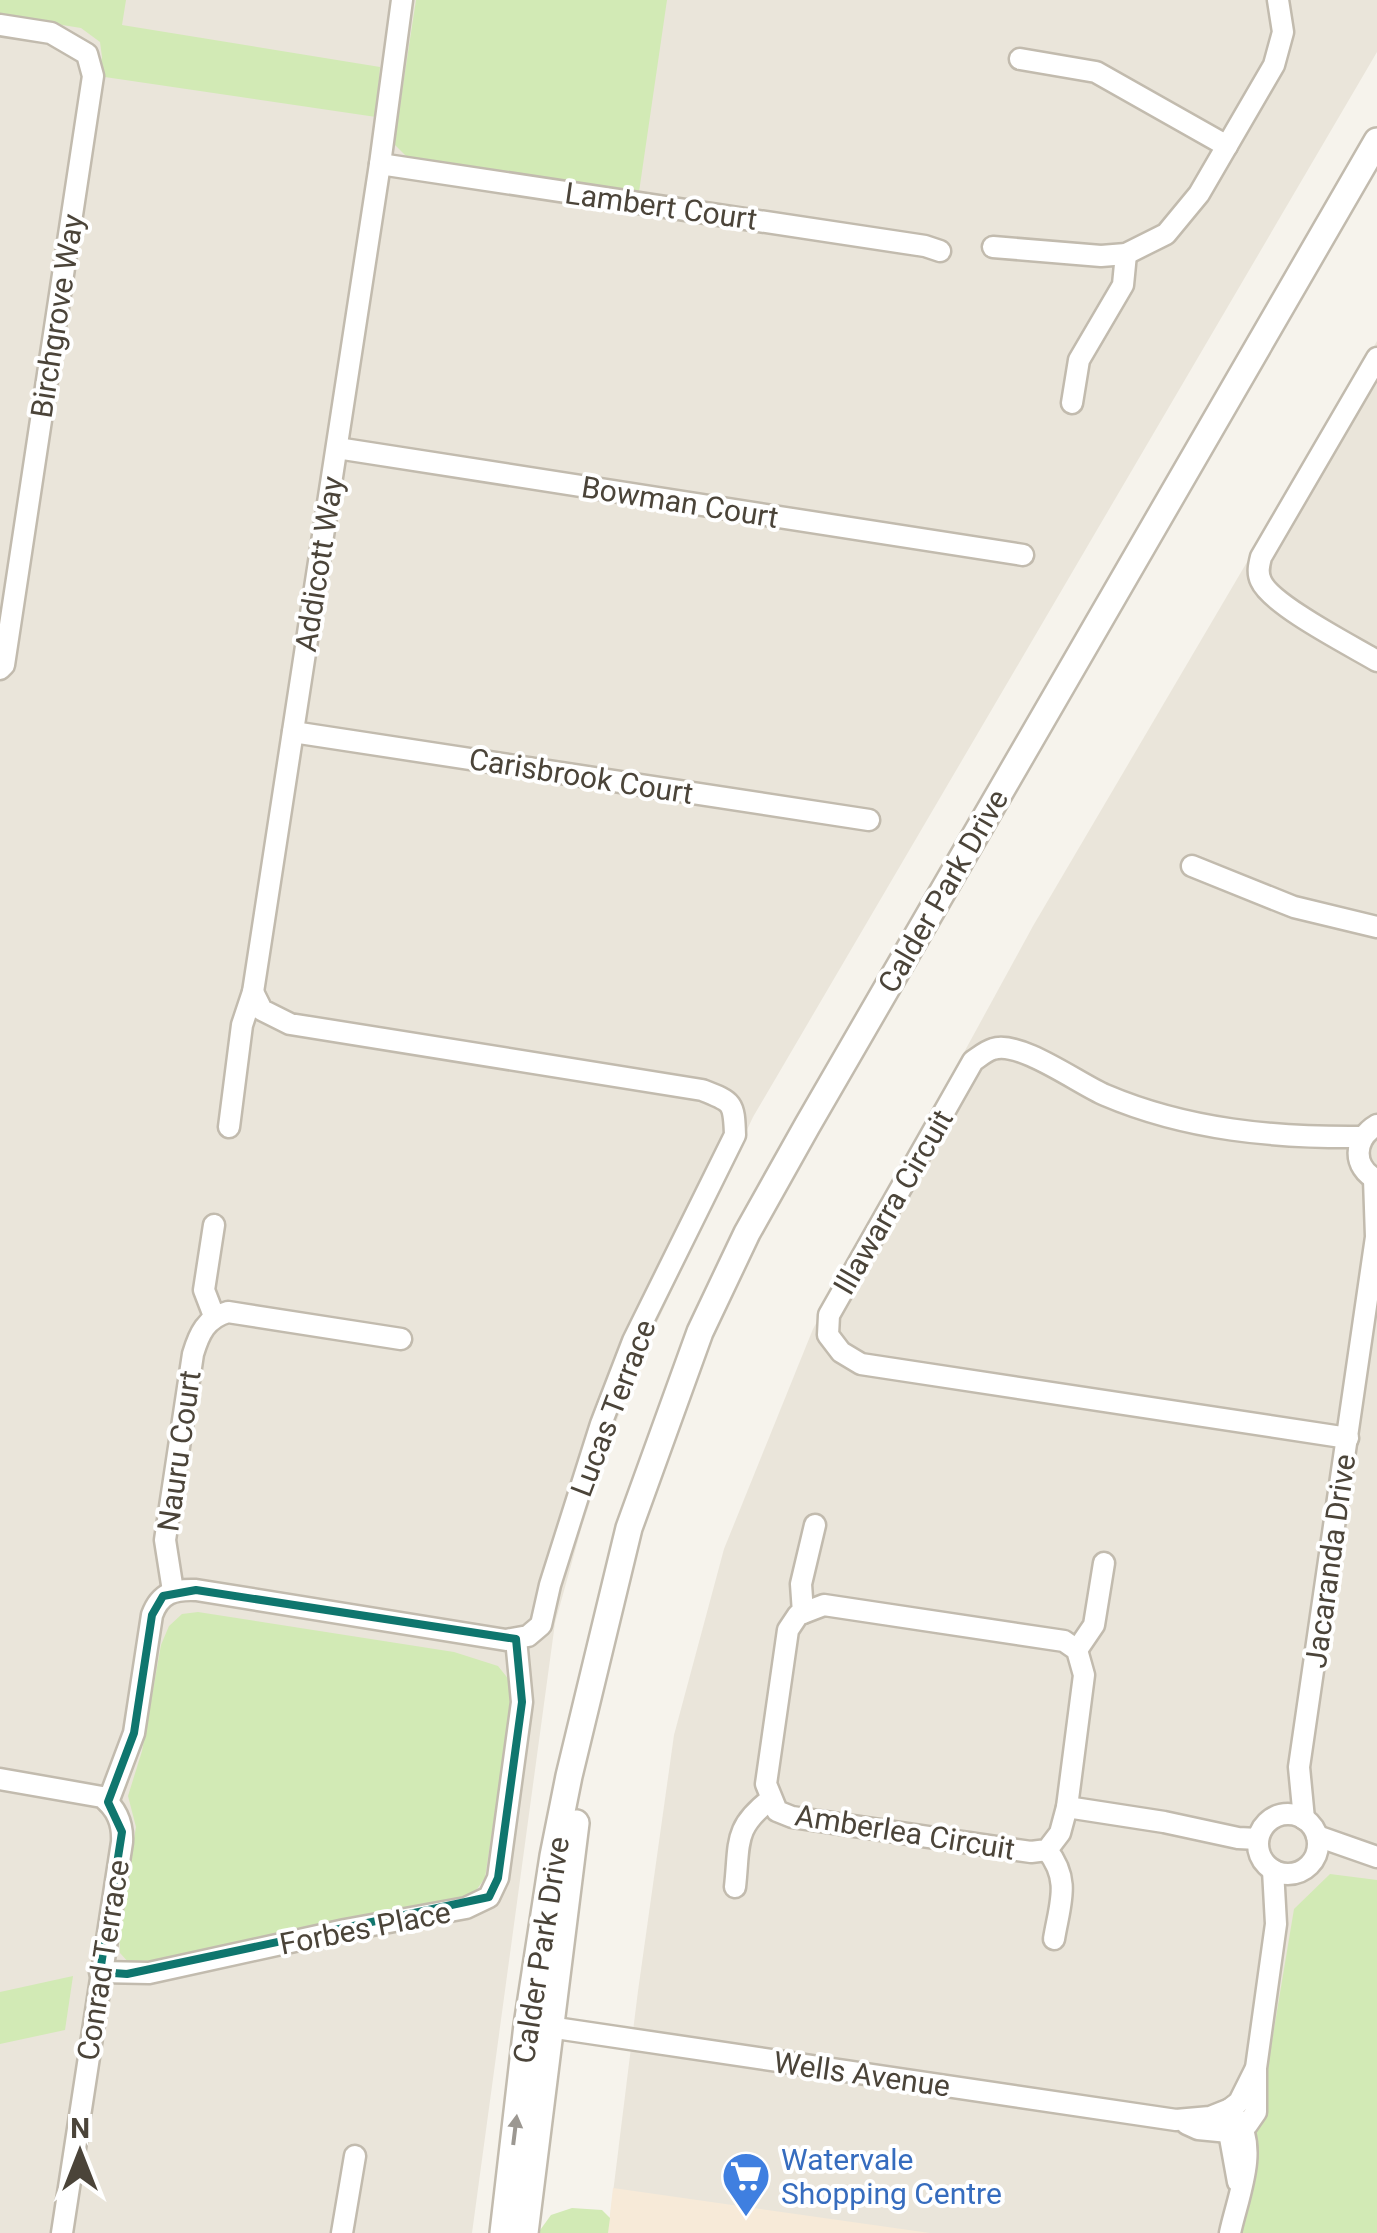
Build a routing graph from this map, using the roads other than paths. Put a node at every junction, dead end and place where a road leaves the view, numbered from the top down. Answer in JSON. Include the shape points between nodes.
{"nodes":[{"id":1,"x":402,"y":0,"type":"edge"},
{"id":2,"x":1280,"y":1,"type":"edge"},
{"id":3,"x":0,"y":25,"type":"edge"},
{"id":4,"x":1020,"y":59,"type":"dead end"},
{"id":5,"x":1375,"y":145,"type":"edge"},
{"id":6,"x":1227,"y":146,"type":"junction"},
{"id":7,"x":380,"y":164,"type":"junction"},
{"id":8,"x":993,"y":247,"type":"dead end"},
{"id":9,"x":940,"y":252,"type":"dead end"},
{"id":10,"x":1126,"y":254,"type":"junction"},
{"id":11,"x":1377,"y":358,"type":"edge"},
{"id":12,"x":1072,"y":403,"type":"dead end"},
{"id":13,"x":337,"y":448,"type":"junction"},
{"id":14,"x":1023,"y":555,"type":"dead end"},
{"id":15,"x":1377,"y":660,"type":"edge"},
{"id":16,"x":0,"y":669,"type":"edge"},
{"id":17,"x":293,"y":732,"type":"junction"},
{"id":18,"x":869,"y":820,"type":"dead end"},
{"id":19,"x":1192,"y":866,"type":"dead end"},
{"id":20,"x":1377,"y":927,"type":"edge"},
{"id":21,"x":253,"y":992,"type":"junction"},
{"id":22,"x":230,"y":1128,"type":"dead end"},
{"id":23,"x":1370,"y":1131,"type":"edge"},
{"id":24,"x":1298,"y":1138,"type":"junction"},
{"id":25,"x":1359,"y":1159,"type":"junction"},
{"id":26,"x":1375,"y":1180,"type":"edge"},
{"id":27,"x":214,"y":1225,"type":"dead end"},
{"id":28,"x":1377,"y":1236,"type":"edge"},
{"id":29,"x":214,"y":1316,"type":"junction"},
{"id":30,"x":401,"y":1338,"type":"dead end"},
{"id":31,"x":1348,"y":1438,"type":"junction"},
{"id":32,"x":816,"y":1525,"type":"dead end"},
{"id":33,"x":1104,"y":1563,"type":"dead end"},
{"id":34,"x":172,"y":1591,"type":"junction"},
{"id":35,"x":803,"y":1613,"type":"junction"},
{"id":36,"x":516,"y":1639,"type":"junction"},
{"id":37,"x":1077,"y":1650,"type":"junction"},
{"id":38,"x":1299,"y":1767,"type":"junction"},
{"id":39,"x":0,"y":1780,"type":"edge"},
{"id":40,"x":771,"y":1799,"type":"junction"},
{"id":41,"x":108,"y":1802,"type":"junction"},
{"id":42,"x":1067,"y":1807,"type":"junction"},
{"id":43,"x":1279,"y":1816,"type":"junction"},
{"id":44,"x":1310,"y":1828,"type":"junction"},
{"id":45,"x":1258,"y":1839,"type":"junction"},
{"id":46,"x":1047,"y":1850,"type":"junction"},
{"id":47,"x":1372,"y":1856,"type":"edge"},
{"id":48,"x":1306,"y":1867,"type":"junction"},
{"id":49,"x":1273,"y":1870,"type":"junction"},
{"id":50,"x":734,"y":1887,"type":"dead end"},
{"id":51,"x":1276,"y":1924,"type":"junction"},
{"id":52,"x":1054,"y":1939,"type":"dead end"},
{"id":53,"x":100,"y":1972,"type":"junction"},
{"id":54,"x":538,"y":2026,"type":"junction"},
{"id":55,"x":1256,"y":2068,"type":"junction"},
{"id":56,"x":1230,"y":2109,"type":"junction"},
{"id":57,"x":1176,"y":2120,"type":"junction"},
{"id":58,"x":1236,"y":2130,"type":"junction"},
{"id":59,"x":354,"y":2156,"type":"dead end"},
{"id":60,"x":62,"y":2233,"type":"edge"},
{"id":61,"x":342,"y":2233,"type":"edge"},
{"id":62,"x":503,"y":2233,"type":"edge"},
{"id":63,"x":525,"y":2233,"type":"edge"},
{"id":64,"x":1230,"y":2233,"type":"edge"}],
"edges":[{"from":1,"to":7,"type":"street","name":"Addicott Way"},
{"from":2,"to":6,"type":"street","via":[[1274,66]]},
{"from":3,"to":16,"type":"street","name":"Birchgrove Way","via":[[51,33],[88,54],[93,76]]},
{"from":4,"to":6,"type":"street","via":[[1096,72]]},
{"from":5,"to":54,"type":"street","name":"Calder Park Drive","via":[[747,1233],[700,1332],[630,1528],[596,1670]]},
{"from":6,"to":10,"type":"street","via":[[1166,234]]},
{"from":7,"to":9,"type":"street","name":"Lambert Court"},
{"from":7,"to":13,"type":"street","name":"Addicott Way"},
{"from":8,"to":10,"type":"street"},
{"from":10,"to":12,"type":"street","via":[[1123,286],[1079,360]]},
{"from":11,"to":15,"type":"street","via":[[1258,570],[1261,582],[1288,608]]},
{"from":13,"to":14,"type":"street","name":"Bowman Court"},
{"from":13,"to":17,"type":"street","name":"Addicott Way"},
{"from":17,"to":18,"type":"street","name":"Carisbrook Court"},
{"from":17,"to":21,"type":"street","name":"Addicott Way"},
{"from":19,"to":20,"type":"street","via":[[1294,908]]},
{"from":21,"to":22,"type":"street","name":"Addicott Way","via":[[242,1025]]},
{"from":21,"to":36,"type":"street","name":"Lucas Terrace","via":[[262,1010],[290,1024],[702,1090],[728,1100],[734,1110],[736,1136],[634,1341],[601,1424],[540,1625]]},
{"from":23,"to":24,"type":"street","name":"Illawarra Circuit"},
{"from":23,"to":25,"type":"street"},
{"from":24,"to":25,"type":"street","name":"Illawarra Circuit"},
{"from":24,"to":31,"type":"street","name":"Illawarra Circuit","via":[[1186,1123],[1105,1095],[1017,1050],[994,1048],[973,1061],[829,1315],[828,1335],[861,1364]]},
{"from":25,"to":26,"type":"street"},
{"from":26,"to":28,"type":"street","name":"Jacaranda Drive"},
{"from":27,"to":29,"type":"street","via":[[204,1290]]},
{"from":28,"to":31,"type":"street","name":"Jacaranda Drive"},
{"from":29,"to":30,"type":"street","via":[[228,1312]]},
{"from":29,"to":34,"type":"street","name":"Nauru Court","via":[[194,1354],[168,1516]]},
{"from":31,"to":38,"type":"street","name":"Jacaranda Drive"},
{"from":32,"to":35,"type":"street","name":"Amberlea Circuit","via":[[803,1568]]},
{"from":33,"to":37,"type":"street","name":"Amberlea Circuit","via":[[1094,1625]]},
{"from":34,"to":36,"type":"street"},
{"from":34,"to":41,"type":"street","via":[[152,1615],[134,1733]]},
{"from":35,"to":37,"type":"street","via":[[841,1608],[1064,1641]]},
{"from":35,"to":40,"type":"street","name":"Amberlea Circuit","via":[[788,1630],[766,1784]]},
{"from":36,"to":53,"type":"street","name":"Forbes Place","via":[[522,1702],[498,1878],[489,1897],[466,1908],[149,1973]]},
{"from":37,"to":42,"type":"street","name":"Amberlea Circuit","via":[[1084,1675]]},
{"from":38,"to":43,"type":"street","name":"Jacaranda Drive"},
{"from":38,"to":44,"type":"street","name":"Jacaranda Drive"},
{"from":39,"to":41,"type":"street"},
{"from":40,"to":46,"type":"street","name":"Amberlea Circuit","via":[[792,1817]]},
{"from":40,"to":50,"type":"street","name":"Amberlea Circuit","via":[[742,1827]]},
{"from":41,"to":53,"type":"street","name":"Conrad Terrace","via":[[122,1832]]},
{"from":42,"to":45,"type":"street"},
{"from":42,"to":46,"type":"street","name":"Amberlea Circuit"},
{"from":43,"to":44,"type":"street","via":[[1288,1814]]},
{"from":43,"to":45,"type":"street"},
{"from":44,"to":47,"type":"street"},
{"from":44,"to":48,"type":"street","via":[[1316,1854]]},
{"from":45,"to":49,"type":"street"},
{"from":46,"to":52,"type":"street","name":"Amberlea Circuit","via":[[1063,1878]]},
{"from":47,"to":48,"type":"street"},
{"from":48,"to":49,"type":"street","via":[[1291,1874]]},
{"from":48,"to":51,"type":"street"},
{"from":49,"to":51,"type":"street"},
{"from":51,"to":55,"type":"street"},
{"from":53,"to":60,"type":"street","name":"Conrad Terrace"},
{"from":54,"to":57,"type":"street","name":"Wells Avenue"},
{"from":62,"to":54,"type":"street","name":"Calder Park Drive","one_way":true},
{"from":54,"to":63,"type":"street","name":"Calder Park Drive"},
{"from":55,"to":56,"type":"street"},
{"from":55,"to":58,"type":"street","via":[[1256,2112]]},
{"from":56,"to":57,"type":"street","name":"Wells Avenue"},
{"from":56,"to":58,"type":"street"},
{"from":57,"to":58,"type":"street","name":"Wells Avenue","via":[[1198,2129]]},
{"from":58,"to":64,"type":"street","via":[[1239,2188]]},
{"from":59,"to":61,"type":"street"}]}
